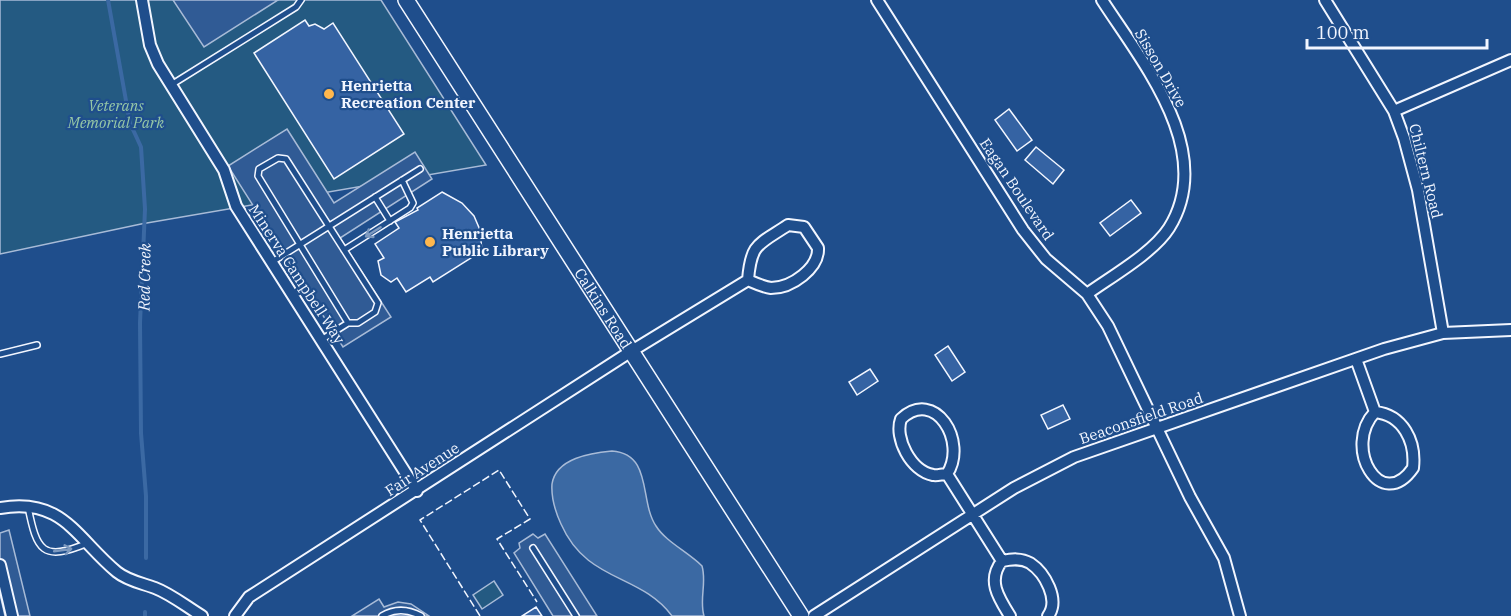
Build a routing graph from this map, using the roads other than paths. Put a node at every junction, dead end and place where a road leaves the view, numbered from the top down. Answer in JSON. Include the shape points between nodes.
{"nodes":[{"id":1,"x":142,"y":0,"type":"edge"},
{"id":2,"x":301,"y":0,"type":"edge"},
{"id":3,"x":406,"y":0,"type":"edge"},
{"id":4,"x":877,"y":0,"type":"edge"},
{"id":5,"x":1102,"y":0,"type":"edge"},
{"id":6,"x":1325,"y":0,"type":"edge"},
{"id":7,"x":1511,"y":60,"type":"edge"},
{"id":8,"x":171,"y":85,"type":"junction"},
{"id":9,"x":1394,"y":111,"type":"junction"},
{"id":10,"x":420,"y":169,"type":"dead end"},
{"id":11,"x":402,"y":180,"type":"junction"},
{"id":12,"x":375,"y":197,"type":"junction"},
{"id":13,"x":390,"y":221,"type":"junction"},
{"id":14,"x":329,"y":226,"type":"junction"},
{"id":15,"x":300,"y":245,"type":"junction"},
{"id":16,"x":344,"y":250,"type":"junction"},
{"id":17,"x":272,"y":262,"type":"junction"},
{"id":18,"x":748,"y":280,"type":"junction"},
{"id":19,"x":1087,"y":294,"type":"junction"},
{"id":20,"x":348,"y":323,"type":"junction"},
{"id":21,"x":1511,"y":330,"type":"edge"},
{"id":22,"x":1443,"y":333,"type":"junction"},
{"id":23,"x":321,"y":340,"type":"junction"},
{"id":24,"x":37,"y":345,"type":"dead end"},
{"id":25,"x":630,"y":352,"type":"junction"},
{"id":26,"x":0,"y":354,"type":"edge"},
{"id":27,"x":1356,"y":359,"type":"junction"},
{"id":28,"x":1375,"y":412,"type":"junction"},
{"id":29,"x":1157,"y":428,"type":"junction"},
{"id":30,"x":947,"y":474,"type":"junction"},
{"id":31,"x":417,"y":491,"type":"junction"},
{"id":32,"x":28,"y":506,"type":"junction"},
{"id":33,"x":0,"y":508,"type":"edge"},
{"id":34,"x":974,"y":515,"type":"junction"},
{"id":35,"x":89,"y":543,"type":"junction"},
{"id":36,"x":533,"y":548,"type":"dead end"},
{"id":37,"x":1002,"y":561,"type":"junction"},
{"id":38,"x":0,"y":565,"type":"edge"},
{"id":39,"x":4,"y":602,"type":"edge"},
{"id":40,"x":12,"y":616,"type":"edge"},
{"id":41,"x":202,"y":616,"type":"edge"},
{"id":42,"x":235,"y":616,"type":"edge"},
{"id":43,"x":382,"y":616,"type":"edge"},
{"id":44,"x":421,"y":616,"type":"edge"},
{"id":45,"x":576,"y":616,"type":"edge"},
{"id":46,"x":801,"y":616,"type":"edge"},
{"id":47,"x":814,"y":616,"type":"edge"},
{"id":48,"x":1010,"y":616,"type":"edge"},
{"id":49,"x":1048,"y":616,"type":"edge"},
{"id":50,"x":1240,"y":616,"type":"edge"}],
"edges":[{"from":1,"to":8,"type":"street","name":"Minerva Campbell Way","via":[[150,45]]},
{"from":2,"to":8,"type":"lane","via":[[296,7]]},
{"from":3,"to":25,"type":"main road","name":"Calkins Road"},
{"from":4,"to":19,"type":"street","name":"Eagan Boulevard","via":[[1023,230],[1046,259]]},
{"from":5,"to":19,"type":"street","name":"Sisson Drive","via":[[1171,112],[1184,160],[1184,184],[1169,229],[1153,246]]},
{"from":6,"to":9,"type":"street","name":"Chiltern Road"},
{"from":7,"to":9,"type":"street"},
{"from":8,"to":17,"type":"street","name":"Minerva Campbell Way","via":[[224,170],[236,206]]},
{"from":9,"to":22,"type":"street","name":"Chiltern Road","via":[[1418,190]]},
{"from":10,"to":11,"type":"lane"},
{"from":11,"to":12,"type":"lane"},
{"from":11,"to":13,"type":"lane","via":[[413,203]]},
{"from":12,"to":13,"type":"lane"},
{"from":12,"to":14,"type":"lane"},
{"from":13,"to":16,"type":"lane","one_way":true},
{"from":14,"to":15,"type":"lane"},
{"from":14,"to":15,"type":"lane","via":[[286,159],[278,158],[259,169],[258,176]]},
{"from":14,"to":16,"type":"lane"},
{"from":15,"to":17,"type":"lane"},
{"from":15,"to":20,"type":"lane"},
{"from":16,"to":20,"type":"lane","via":[[378,303],[375,312],[358,323]]},
{"from":17,"to":23,"type":"street","name":"Minerva Campbell Way"},
{"from":18,"to":18,"type":"street","via":[[770,288],[809,271],[819,257],[818,248],[804,227],[788,225],[756,247],[751,254]]},
{"from":18,"to":25,"type":"street","name":"Fair Avenue"},
{"from":19,"to":29,"type":"street","name":"Eagan Boulevard","via":[[1108,326]]},
{"from":20,"to":23,"type":"lane"},
{"from":21,"to":22,"type":"street","name":"Beaconsfield Road"},
{"from":22,"to":27,"type":"street","name":"Beaconsfield Road"},
{"from":23,"to":31,"type":"street","name":"Minerva Campbell Way"},
{"from":24,"to":26,"type":"lane"},
{"from":25,"to":31,"type":"street","name":"Fair Avenue"},
{"from":25,"to":46,"type":"main road","name":"Calkins Road"},
{"from":27,"to":28,"type":"street"},
{"from":27,"to":29,"type":"street","name":"Beaconsfield Road"},
{"from":28,"to":28,"type":"street","via":[[1364,428],[1362,447],[1374,476],[1395,484],[1413,468],[1413,450],[1399,421]]},
{"from":29,"to":34,"type":"street","name":"Beaconsfield Road","via":[[1065,462],[1014,488]]},
{"from":29,"to":50,"type":"street","name":"Eagan Boulevard","via":[[1224,558]]},
{"from":30,"to":30,"type":"street","via":[[956,455],[953,437],[938,415],[915,409],[901,419],[901,442],[917,467],[933,475]]},
{"from":30,"to":34,"type":"street"},
{"from":31,"to":42,"type":"street","name":"Fair Avenue","via":[[249,597]]},
{"from":32,"to":33,"type":"street"},
{"from":32,"to":35,"type":"street","via":[[42,507],[68,522]]},
{"from":32,"to":35,"type":"lane","one_way":true,"via":[[38,545],[46,551],[66,551]]},
{"from":34,"to":37,"type":"street"},
{"from":34,"to":47,"type":"street","name":"Beaconsfield Road"},
{"from":35,"to":41,"type":"street","via":[[118,573],[156,588]]},
{"from":36,"to":45,"type":"lane"},
{"from":37,"to":48,"type":"street","via":[[996,568],[996,593]]},
{"from":37,"to":49,"type":"street","via":[[1023,560],[1036,569],[1052,596],[1054,605]]},
{"from":38,"to":39,"type":"street"},
{"from":39,"to":40,"type":"street"},
{"from":43,"to":44,"type":"lane","via":[[405,609]]}]}
